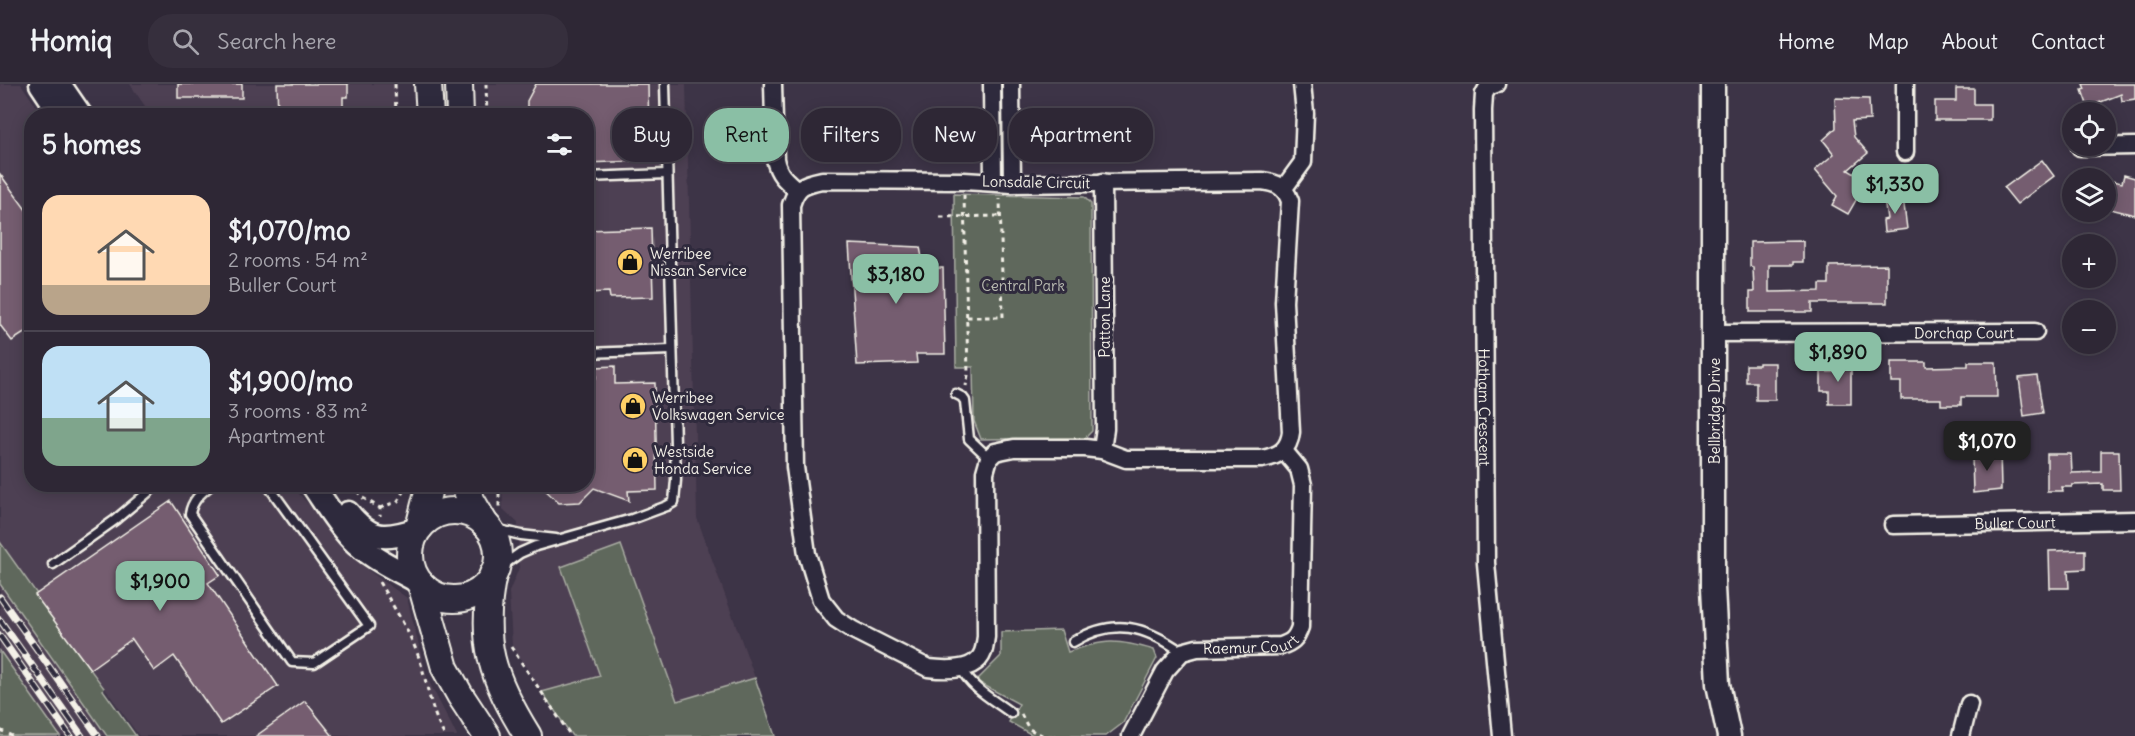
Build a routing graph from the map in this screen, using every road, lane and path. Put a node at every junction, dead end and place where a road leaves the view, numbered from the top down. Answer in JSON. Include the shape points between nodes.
{"nodes":[{"id":1,"x":41,"y":84,"type":"edge"},
{"id":2,"x":59,"y":84,"type":"edge"},
{"id":3,"x":395,"y":84,"type":"edge"},
{"id":4,"x":428,"y":84,"type":"edge"},
{"id":5,"x":459,"y":84,"type":"edge"},
{"id":6,"x":486,"y":84,"type":"edge"},
{"id":7,"x":665,"y":84,"type":"edge"},
{"id":8,"x":772,"y":84,"type":"edge"},
{"id":9,"x":992,"y":84,"type":"edge"},
{"id":10,"x":1011,"y":84,"type":"edge"},
{"id":11,"x":1302,"y":84,"type":"edge"},
{"id":12,"x":1496,"y":84,"type":"edge"},
{"id":13,"x":1713,"y":84,"type":"edge"},
{"id":14,"x":1905,"y":84,"type":"edge"},
{"id":15,"x":57,"y":108,"type":"edge"},
{"id":16,"x":76,"y":108,"type":"edge"},
{"id":17,"x":396,"y":108,"type":"edge"},
{"id":18,"x":430,"y":108,"type":"edge"},
{"id":19,"x":460,"y":108,"type":"edge"},
{"id":20,"x":487,"y":108,"type":"edge"},
{"id":21,"x":2116,"y":146,"type":"edge"},
{"id":22,"x":2135,"y":146,"type":"edge"},
{"id":23,"x":1905,"y":152,"type":"dead end"},
{"id":24,"x":667,"y":174,"type":"junction"},
{"id":25,"x":594,"y":177,"type":"edge"},
{"id":26,"x":964,"y":181,"type":"junction"},
{"id":27,"x":1103,"y":182,"type":"junction"},
{"id":28,"x":1002,"y":183,"type":"junction"},
{"id":29,"x":1284,"y":189,"type":"junction"},
{"id":30,"x":797,"y":190,"type":"junction"},
{"id":31,"x":1001,"y":216,"type":"junction"},
{"id":32,"x":940,"y":217,"type":"dead end"},
{"id":33,"x":965,"y":217,"type":"junction"},
{"id":34,"x":967,"y":317,"type":"junction"},
{"id":35,"x":1714,"y":333,"type":"junction"},
{"id":36,"x":2035,"y":333,"type":"dead end"},
{"id":37,"x":672,"y":350,"type":"junction"},
{"id":38,"x":594,"y":353,"type":"edge"},
{"id":39,"x":959,"y":396,"type":"joint"},
{"id":40,"x":1102,"y":450,"type":"junction"},
{"id":41,"x":1284,"y":451,"type":"junction"},
{"id":42,"x":989,"y":458,"type":"junction"},
{"id":43,"x":148,"y":492,"type":"edge"},
{"id":44,"x":203,"y":492,"type":"edge"},
{"id":45,"x":273,"y":492,"type":"edge"},
{"id":46,"x":318,"y":492,"type":"edge"},
{"id":47,"x":335,"y":492,"type":"edge"},
{"id":48,"x":358,"y":492,"type":"edge"},
{"id":49,"x":403,"y":492,"type":"edge"},
{"id":50,"x":428,"y":492,"type":"edge"},
{"id":51,"x":467,"y":492,"type":"edge"},
{"id":52,"x":497,"y":492,"type":"edge"},
{"id":53,"x":380,"y":508,"type":"junction"},
{"id":54,"x":2135,"y":520,"type":"edge"},
{"id":55,"x":491,"y":521,"type":"junction"},
{"id":56,"x":1893,"y":525,"type":"dead end"},
{"id":57,"x":418,"y":529,"type":"junction"},
{"id":58,"x":379,"y":536,"type":"junction"},
{"id":59,"x":562,"y":539,"type":"junction"},
{"id":60,"x":378,"y":559,"type":"junction"},
{"id":61,"x":53,"y":564,"type":"dead end"},
{"id":62,"x":494,"y":573,"type":"junction"},
{"id":63,"x":420,"y":583,"type":"junction"},
{"id":64,"x":1074,"y":642,"type":"dead end"},
{"id":65,"x":508,"y":643,"type":"dead end"},
{"id":66,"x":1182,"y":652,"type":"junction"},
{"id":67,"x":961,"y":668,"type":"junction"},
{"id":68,"x":1969,"y":704,"type":"dead end"},
{"id":69,"x":1011,"y":712,"type":"joint"},
{"id":70,"x":475,"y":722,"type":"edge"},
{"id":71,"x":0,"y":730,"type":"edge"},
{"id":72,"x":12,"y":736,"type":"edge"},
{"id":73,"x":445,"y":736,"type":"edge"},
{"id":74,"x":528,"y":736,"type":"edge"},
{"id":75,"x":571,"y":736,"type":"edge"},
{"id":76,"x":1044,"y":736,"type":"edge"},
{"id":77,"x":1131,"y":736,"type":"edge"},
{"id":78,"x":1502,"y":736,"type":"edge"},
{"id":79,"x":1728,"y":736,"type":"edge"},
{"id":80,"x":1961,"y":736,"type":"edge"}],
"edges":[{"from":1,"to":15,"type":"street"},
{"from":2,"to":16,"type":"street"},
{"from":3,"to":17,"type":"path"},
{"from":4,"to":18,"type":"main road"},
{"from":5,"to":19,"type":"main road"},
{"from":6,"to":20,"type":"path"},
{"from":7,"to":24,"type":"lane"},
{"from":8,"to":30,"type":"street","via":[[774,159],[777,170]]},
{"from":9,"to":28,"type":"street"},
{"from":10,"to":28,"type":"street"},
{"from":11,"to":29,"type":"street","via":[[1303,162]]},
{"from":12,"to":78,"type":"street","name":"Hotham Crescent","via":[[1484,94],[1483,110],[1486,551]]},
{"from":13,"to":35,"type":"street","name":"Bellbridge Drive"},
{"from":14,"to":23,"type":"street"},
{"from":21,"to":22,"type":"street"},
{"from":24,"to":25,"type":"lane"},
{"from":24,"to":37,"type":"lane"},
{"from":26,"to":28,"type":"street","name":"Lonsdale Circuit"},
{"from":26,"to":30,"type":"street","name":"Lonsdale Circuit","via":[[822,180]]},
{"from":26,"to":33,"type":"path"},
{"from":27,"to":28,"type":"street","name":"Lonsdale Circuit"},
{"from":27,"to":29,"type":"street","name":"Lonsdale Circuit","via":[[1262,181],[1274,182]]},
{"from":27,"to":40,"type":"street","name":"Patton Lane"},
{"from":28,"to":31,"type":"path"},
{"from":29,"to":41,"type":"street","via":[[1290,201],[1284,302],[1291,432]]},
{"from":30,"to":67,"type":"street","via":[[790,225],[795,467],[807,554],[821,600],[836,619],[910,660],[939,670]]},
{"from":31,"to":33,"type":"path"},
{"from":31,"to":34,"type":"path","via":[[1003,317]]},
{"from":32,"to":33,"type":"path"},
{"from":33,"to":34,"type":"path"},
{"from":34,"to":39,"type":"path","via":[[968,375]]},
{"from":35,"to":36,"type":"street","name":"Dorchap Court"},
{"from":35,"to":79,"type":"street","name":"Bellbridge Drive","via":[[1713,587],[1718,684]]},
{"from":37,"to":38,"type":"lane"},
{"from":37,"to":59,"type":"lane","via":[[674,501],[632,519]]},
{"from":39,"to":42,"type":"lane","via":[[965,401],[969,439]]},
{"from":40,"to":41,"type":"street","via":[[1126,459],[1262,459]]},
{"from":40,"to":42,"type":"street","via":[[1014,448],[995,452]]},
{"from":41,"to":66,"type":"street","name":"Raemur Court","via":[[1299,469],[1303,485],[1297,636],[1281,646],[1197,648]]},
{"from":42,"to":67,"type":"street","via":[[983,488],[986,637],[977,662]]},
{"from":43,"to":61,"type":"lane"},
{"from":44,"to":45,"type":"lane","via":[[191,504],[190,514],[292,662],[314,663],[369,626]]},
{"from":46,"to":60,"type":"street","via":[[345,531]]},
{"from":47,"to":58,"type":"street","via":[[358,525]]},
{"from":48,"to":53,"type":"path"},
{"from":49,"to":53,"type":"path","via":[[398,501]]},
{"from":50,"to":57,"type":"main road"},
{"from":51,"to":55,"type":"main road"},
{"from":52,"to":55,"type":"path"},
{"from":53,"to":58,"type":"path"},
{"from":54,"to":56,"type":"street","name":"Buller Court"},
{"from":55,"to":57,"type":"main road","via":[[451,510],[430,518]]},
{"from":55,"to":59,"type":"lane","via":[[521,535]]},
{"from":55,"to":62,"type":"main road","via":[[496,543]]},
{"from":57,"to":58,"type":"street"},
{"from":57,"to":63,"type":"main road","via":[[410,556]]},
{"from":59,"to":62,"type":"lane","via":[[520,553]]},
{"from":60,"to":63,"type":"street"},
{"from":60,"to":73,"type":"path","via":[[379,582],[413,643]]},
{"from":62,"to":63,"type":"main road","via":[[479,590],[459,598],[438,596]]},
{"from":62,"to":74,"type":"main road","via":[[487,611],[488,645],[503,693]]},
{"from":63,"to":70,"type":"main road","via":[[441,656]]},
{"from":64,"to":66,"type":"lane","via":[[1092,631],[1132,628]]},
{"from":65,"to":75,"type":"path"},
{"from":66,"to":77,"type":"street","name":"Raemur Court","via":[[1165,671]]},
{"from":67,"to":69,"type":"lane","via":[[973,686]]},
{"from":68,"to":80,"type":"street"},
{"from":69,"to":76,"type":"path","via":[[1023,715],[1029,729]]},
{"from":71,"to":72,"type":"path"}]}
